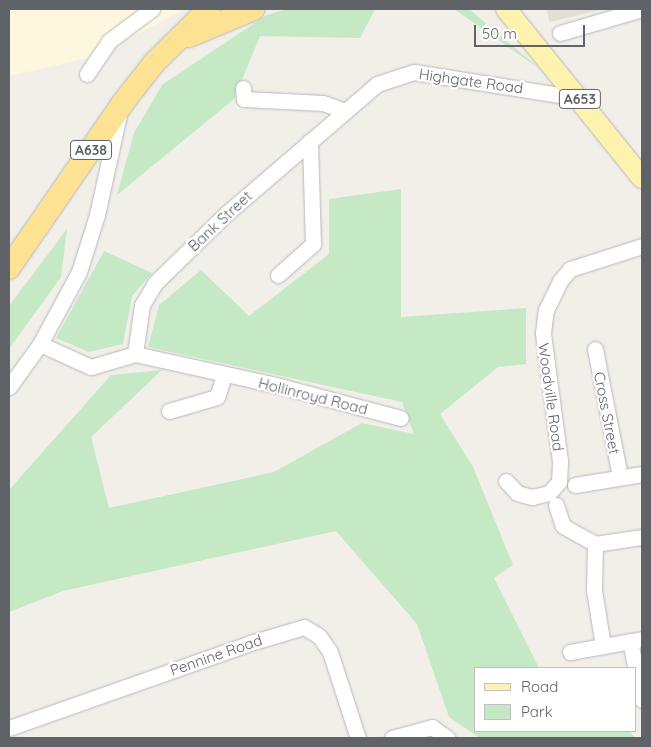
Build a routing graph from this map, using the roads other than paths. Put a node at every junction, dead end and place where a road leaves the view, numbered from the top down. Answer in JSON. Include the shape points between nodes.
{"nodes":[{"id":1,"x":152,"y":9,"type":"edge"},
{"id":2,"x":196,"y":9,"type":"edge"},
{"id":3,"x":209,"y":9,"type":"edge"},
{"id":4,"x":642,"y":9,"type":"edge"},
{"id":5,"x":250,"y":10,"type":"edge"},
{"id":6,"x":512,"y":12,"type":"edge"},
{"id":7,"x":560,"y":33,"type":"dead end"},
{"id":8,"x":181,"y":39,"type":"junction"},
{"id":9,"x":87,"y":74,"type":"dead end"},
{"id":10,"x":243,"y":88,"type":"dead end"},
{"id":11,"x":579,"y":98,"type":"junction"},
{"id":12,"x":122,"y":104,"type":"junction"},
{"id":13,"x":342,"y":110,"type":"junction"},
{"id":14,"x":310,"y":141,"type":"junction"},
{"id":15,"x":642,"y":178,"type":"edge"},
{"id":16,"x":642,"y":246,"type":"edge"},
{"id":17,"x":9,"y":268,"type":"edge"},
{"id":18,"x":278,"y":275,"type":"dead end"},
{"id":19,"x":40,"y":344,"type":"junction"},
{"id":20,"x":595,"y":349,"type":"dead end"},
{"id":21,"x":135,"y":354,"type":"junction"},
{"id":22,"x":224,"y":375,"type":"junction"},
{"id":23,"x":9,"y":387,"type":"edge"},
{"id":24,"x":169,"y":411,"type":"dead end"},
{"id":25,"x":401,"y":418,"type":"dead end"},
{"id":26,"x":642,"y":474,"type":"edge"},
{"id":27,"x":620,"y":478,"type":"junction"},
{"id":28,"x":506,"y":481,"type":"dead end"},
{"id":29,"x":575,"y":486,"type":"dead end"},
{"id":30,"x":556,"y":505,"type":"dead end"},
{"id":31,"x":642,"y":537,"type":"edge"},
{"id":32,"x":595,"y":544,"type":"junction"},
{"id":33,"x":636,"y":640,"type":"edge"},
{"id":34,"x":603,"y":646,"type":"junction"},
{"id":35,"x":570,"y":652,"type":"dead end"},
{"id":36,"x":642,"y":700,"type":"edge"},
{"id":37,"x":9,"y":728,"type":"edge"},
{"id":38,"x":358,"y":738,"type":"edge"},
{"id":39,"x":392,"y":738,"type":"edge"},
{"id":40,"x":447,"y":738,"type":"edge"}],
"edges":[{"from":1,"to":9,"type":"street","via":[[109,40]]},
{"from":2,"to":8,"type":"highway"},
{"from":3,"to":8,"type":"highway","number":"A638"},
{"from":4,"to":7,"type":"street"},
{"from":5,"to":8,"type":"highway","number":"A638"},
{"from":6,"to":11,"type":"main road","number":"A653"},
{"from":8,"to":12,"type":"highway","number":"A638","via":[[154,63]]},
{"from":10,"to":13,"type":"street","via":[[244,99],[323,104]]},
{"from":11,"to":13,"type":"street","name":"Highgate Road","via":[[414,72],[387,78]]},
{"from":11,"to":15,"type":"main road","number":"A653"},
{"from":12,"to":17,"type":"highway","number":"A638"},
{"from":12,"to":19,"type":"street","via":[[97,215],[79,272]]},
{"from":13,"to":14,"type":"street","name":"Bank Street"},
{"from":14,"to":18,"type":"street","via":[[314,244]]},
{"from":14,"to":21,"type":"street","name":"Bank Street","via":[[226,214],[155,283],[142,305]]},
{"from":16,"to":28,"type":"street","name":"Woodville Road","via":[[570,269],[560,280],[543,322],[544,358],[560,461],[559,482],[550,493],[532,497],[510,489]]},
{"from":19,"to":21,"type":"street","via":[[92,367]]},
{"from":19,"to":23,"type":"street"},
{"from":20,"to":27,"type":"street","name":"Cross Street"},
{"from":21,"to":22,"type":"street","name":"Hollinroyd Road"},
{"from":22,"to":24,"type":"street","via":[[217,397]]},
{"from":22,"to":25,"type":"street","name":"Hollinroyd Road"},
{"from":26,"to":27,"type":"street"},
{"from":27,"to":29,"type":"street"},
{"from":30,"to":32,"type":"street","via":[[563,526]]},
{"from":31,"to":32,"type":"street"},
{"from":32,"to":34,"type":"street","via":[[594,590]]},
{"from":33,"to":34,"type":"street"},
{"from":33,"to":36,"type":"street"},
{"from":34,"to":35,"type":"street"},
{"from":37,"to":38,"type":"street","name":"Pennine Road","via":[[250,643],[304,628],[319,636],[330,652]]},
{"from":39,"to":40,"type":"street","via":[[432,727]]}]}
